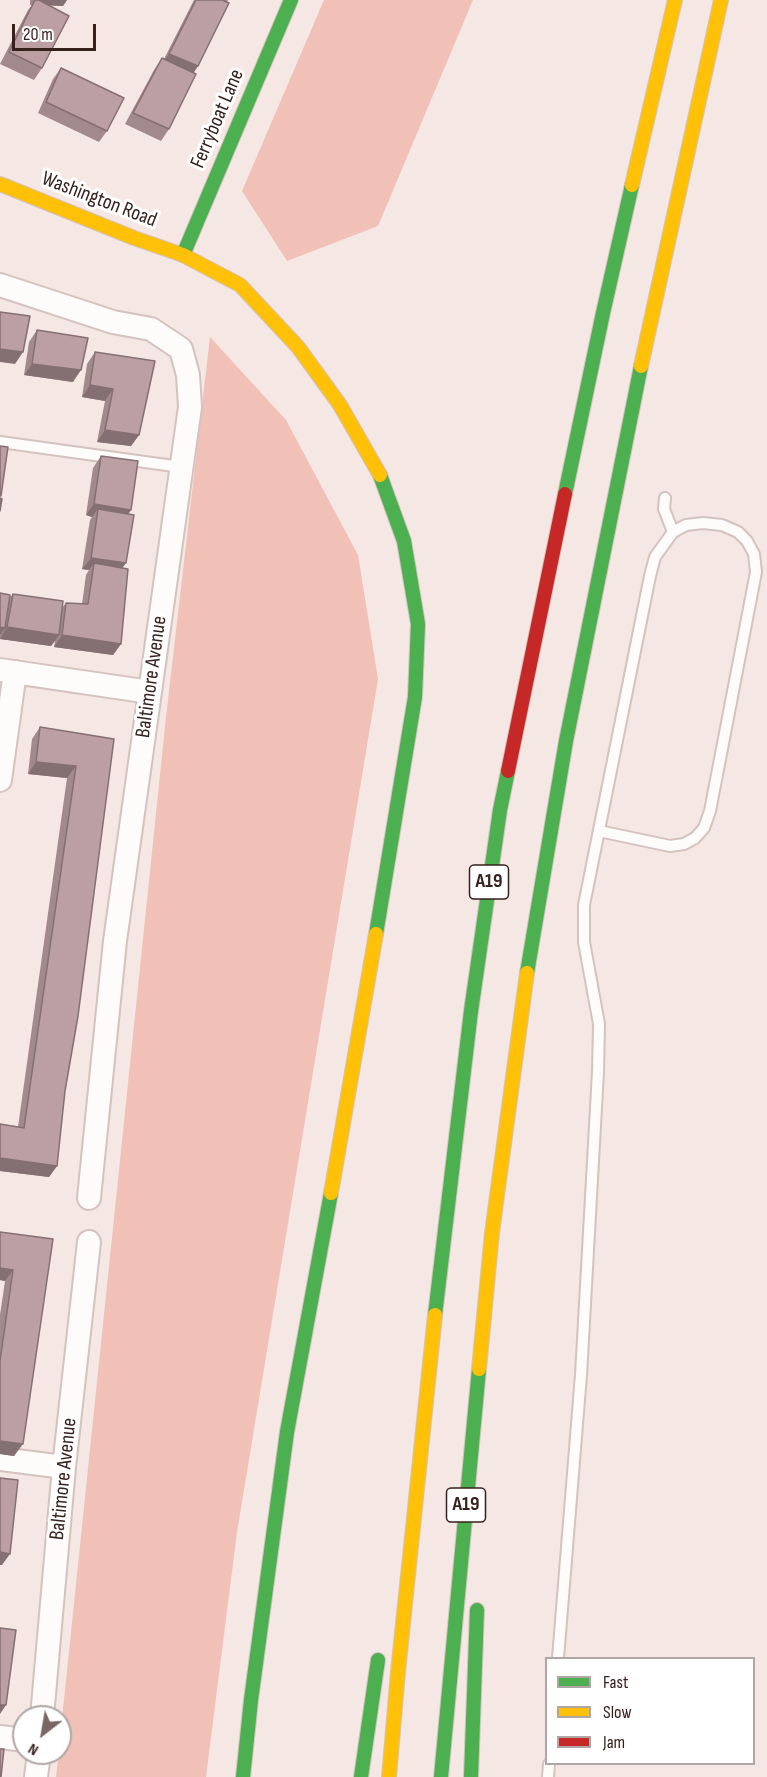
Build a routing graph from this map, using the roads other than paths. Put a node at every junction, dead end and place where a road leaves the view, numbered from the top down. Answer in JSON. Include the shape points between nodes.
{"nodes":[{"id":1,"x":291,"y":0,"type":"edge"},
{"id":2,"x":675,"y":0,"type":"edge"},
{"id":3,"x":721,"y":0,"type":"edge"},
{"id":4,"x":0,"y":184,"type":"edge"},
{"id":5,"x":183,"y":255,"type":"junction"},
{"id":6,"x":0,"y":285,"type":"edge"},
{"id":7,"x":0,"y":442,"type":"edge"},
{"id":8,"x":181,"y":467,"type":"junction"},
{"id":9,"x":665,"y":498,"type":"dead end"},
{"id":10,"x":674,"y":532,"type":"junction"},
{"id":11,"x":8,"y":671,"type":"edge"},
{"id":12,"x":150,"y":692,"type":"junction"},
{"id":13,"x":0,"y":780,"type":"edge"},
{"id":14,"x":599,"y":831,"type":"junction"},
{"id":15,"x":89,"y":1198,"type":"dead end"},
{"id":16,"x":492,"y":1233,"type":"junction"},
{"id":17,"x":89,"y":1242,"type":"dead end"},
{"id":18,"x":424,"y":1423,"type":"junction"},
{"id":19,"x":0,"y":1459,"type":"edge"},
{"id":20,"x":64,"y":1467,"type":"junction"},
{"id":21,"x":482,"y":1485,"type":"dead end"},
{"id":22,"x":394,"y":1573,"type":"dead end"},
{"id":23,"x":478,"y":1592,"type":"dead end"},
{"id":24,"x":380,"y":1642,"type":"dead end"},
{"id":25,"x":558,"y":1657,"type":"edge"},
{"id":26,"x":43,"y":1705,"type":"edge"},
{"id":27,"x":243,"y":1777,"type":"edge"},
{"id":28,"x":361,"y":1777,"type":"edge"},
{"id":29,"x":389,"y":1777,"type":"edge"},
{"id":30,"x":441,"y":1777,"type":"edge"},
{"id":31,"x":471,"y":1777,"type":"edge"}],
"edges":[{"from":1,"to":5,"type":"main road","name":"Ferryboat Lane"},
{"from":2,"to":18,"type":"main road","number":"A19","via":[[603,314],[500,810],[471,1011]]},
{"from":3,"to":16,"type":"main road","number":"A19","via":[[648,324],[566,741],[531,944]]},
{"from":4,"to":5,"type":"main road","name":"Washington Road"},
{"from":5,"to":27,"type":"main road","name":"Washington Road","via":[[240,285],[298,347],[340,405],[384,483],[404,542],[418,624],[415,697],[348,1100],[287,1432]]},
{"from":6,"to":8,"type":"street","name":"Baltimore Avenue","via":[[113,322],[151,329],[181,349],[190,406]]},
{"from":7,"to":8,"type":"lane"},
{"from":8,"to":12,"type":"street","name":"Baltimore Avenue"},
{"from":9,"to":10,"type":"lane","via":[[664,509]]},
{"from":10,"to":14,"type":"lane","via":[[655,557],[650,576]]},
{"from":10,"to":14,"type":"lane","via":[[686,525],[722,525],[738,532],[754,554],[756,572],[710,811],[704,828],[684,844],[670,846]]},
{"from":11,"to":12,"type":"street"},
{"from":11,"to":13,"type":"street"},
{"from":12,"to":15,"type":"street","name":"Baltimore Avenue","via":[[115,941]]},
{"from":14,"to":25,"type":"lane","via":[[584,905],[584,942],[599,1023],[598,1072],[581,1375]]},
{"from":16,"to":21,"type":"main road"},
{"from":16,"to":30,"type":"main road","number":"A19"},
{"from":17,"to":20,"type":"street","name":"Baltimore Avenue"},
{"from":18,"to":22,"type":"main road"},
{"from":18,"to":29,"type":"main road","number":"A19"},
{"from":19,"to":20,"type":"street"},
{"from":20,"to":26,"type":"street","name":"Baltimore Avenue"},
{"from":23,"to":31,"type":"main road"},
{"from":24,"to":28,"type":"main road"}]}
